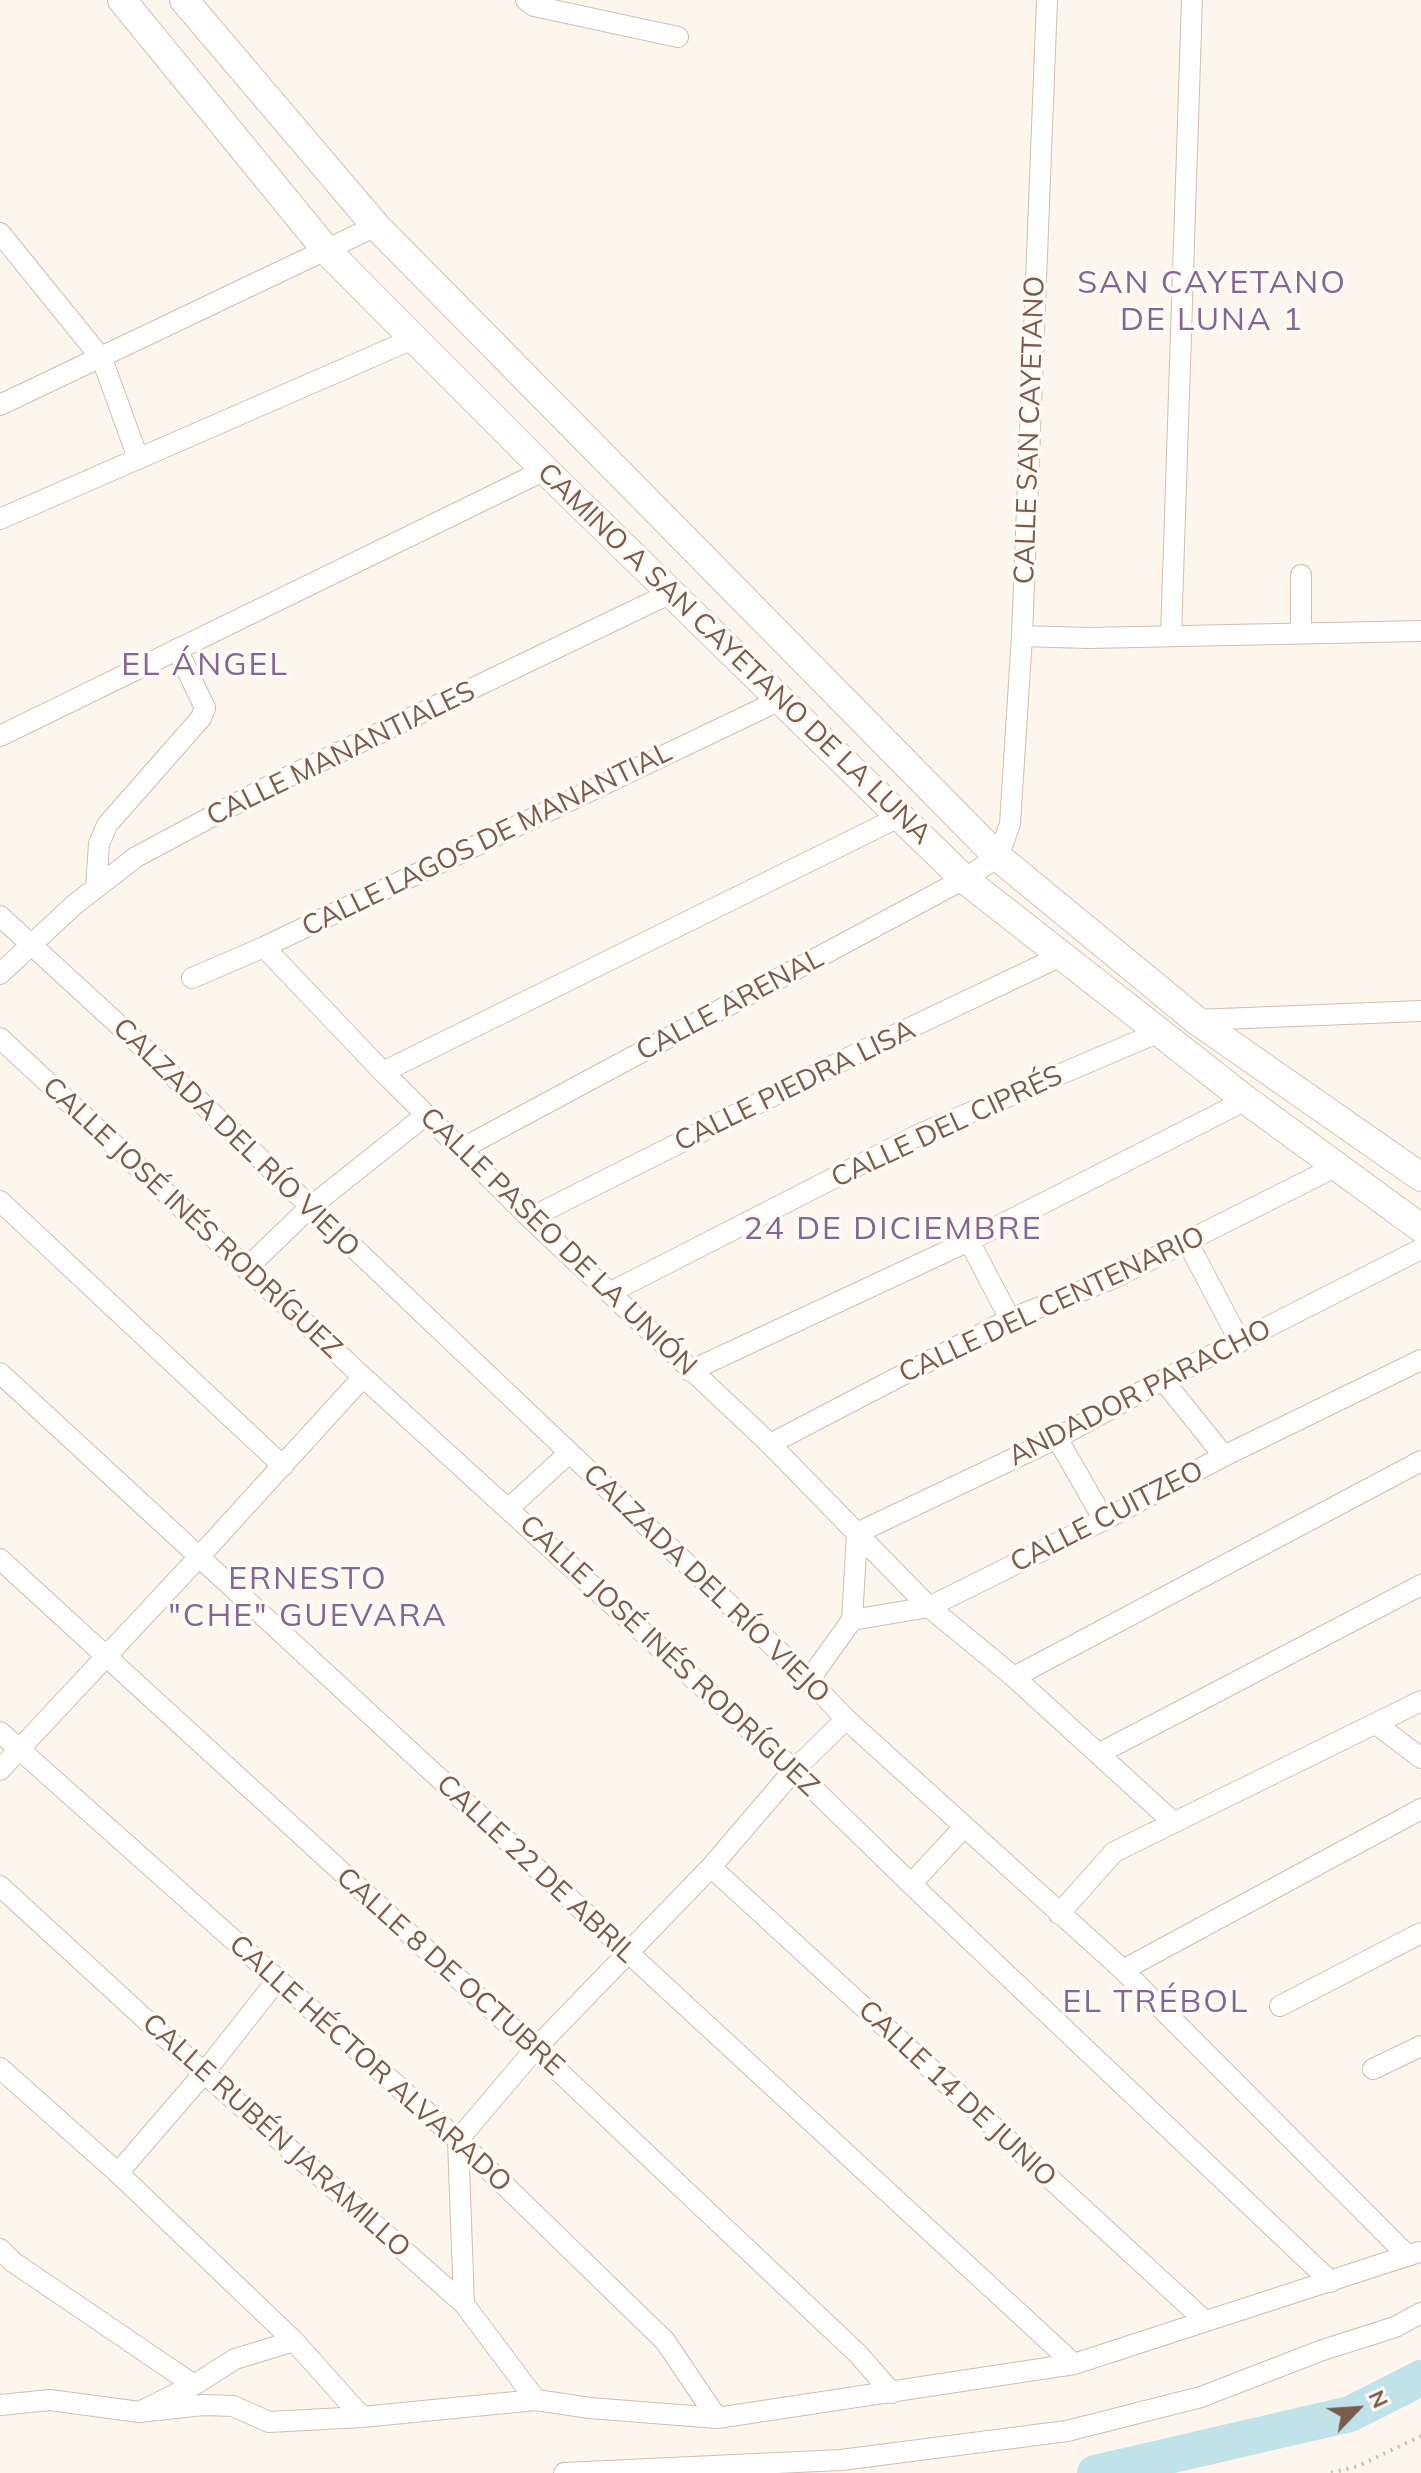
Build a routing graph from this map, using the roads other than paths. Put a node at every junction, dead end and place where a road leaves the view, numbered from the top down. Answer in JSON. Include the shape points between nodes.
{"nodes":[{"id":1,"x":122,"y":0,"type":"edge"},
{"id":2,"x":184,"y":0,"type":"edge"},
{"id":3,"x":526,"y":0,"type":"edge"},
{"id":4,"x":1047,"y":0,"type":"edge"},
{"id":5,"x":1192,"y":0,"type":"edge"},
{"id":6,"x":678,"y":37,"type":"dead end"},
{"id":7,"x":376,"y":226,"type":"junction"},
{"id":8,"x":0,"y":233,"type":"edge"},
{"id":9,"x":327,"y":251,"type":"junction"},
{"id":10,"x":415,"y":338,"type":"junction"},
{"id":11,"x":102,"y":359,"type":"junction"},
{"id":12,"x":0,"y":405,"type":"edge"},
{"id":13,"x":138,"y":458,"type":"junction"},
{"id":14,"x":545,"y":470,"type":"junction"},
{"id":15,"x":0,"y":519,"type":"edge"},
{"id":16,"x":1301,"y":575,"type":"dead end"},
{"id":17,"x":671,"y":593,"type":"junction"},
{"id":18,"x":1421,"y":631,"type":"edge"},
{"id":19,"x":1301,"y":633,"type":"junction"},
{"id":20,"x":1022,"y":636,"type":"junction"},
{"id":21,"x":1171,"y":636,"type":"junction"},
{"id":22,"x":177,"y":649,"type":"junction"},
{"id":23,"x":780,"y":700,"type":"junction"},
{"id":24,"x":0,"y":736,"type":"edge"},
{"id":25,"x":899,"y":817,"type":"junction"},
{"id":26,"x":998,"y":857,"type":"junction"},
{"id":27,"x":964,"y":879,"type":"junction"},
{"id":28,"x":96,"y":888,"type":"junction"},
{"id":29,"x":0,"y":916,"type":"edge"},
{"id":30,"x":29,"y":944,"type":"junction"},
{"id":31,"x":264,"y":947,"type":"junction"},
{"id":32,"x":1061,"y":956,"type":"junction"},
{"id":33,"x":0,"y":974,"type":"edge"},
{"id":34,"x":192,"y":978,"type":"dead end"},
{"id":35,"x":1421,"y":1011,"type":"edge"},
{"id":36,"x":1196,"y":1020,"type":"junction"},
{"id":37,"x":1157,"y":1033,"type":"junction"},
{"id":38,"x":0,"y":1038,"type":"edge"},
{"id":39,"x":383,"y":1072,"type":"junction"},
{"id":40,"x":1246,"y":1100,"type":"junction"},
{"id":41,"x":426,"y":1115,"type":"junction"},
{"id":42,"x":461,"y":1149,"type":"junction"},
{"id":43,"x":1335,"y":1167,"type":"junction"},
{"id":44,"x":1421,"y":1177,"type":"edge"},
{"id":45,"x":0,"y":1201,"type":"edge"},
{"id":46,"x":309,"y":1208,"type":"junction"},
{"id":47,"x":530,"y":1218,"type":"junction"},
{"id":48,"x":1421,"y":1228,"type":"edge"},
{"id":49,"x":969,"y":1241,"type":"junction"},
{"id":50,"x":1187,"y":1241,"type":"junction"},
{"id":51,"x":1421,"y":1249,"type":"edge"},
{"id":52,"x":246,"y":1269,"type":"junction"},
{"id":53,"x":611,"y":1292,"type":"junction"},
{"id":54,"x":1010,"y":1319,"type":"junction"},
{"id":55,"x":1240,"y":1342,"type":"junction"},
{"id":56,"x":1421,"y":1360,"type":"edge"},
{"id":57,"x":690,"y":1371,"type":"junction"},
{"id":58,"x":0,"y":1373,"type":"edge"},
{"id":59,"x":363,"y":1377,"type":"junction"},
{"id":60,"x":1163,"y":1380,"type":"junction"},
{"id":61,"x":1057,"y":1438,"type":"junction"},
{"id":62,"x":770,"y":1444,"type":"junction"},
{"id":63,"x":569,"y":1453,"type":"junction"},
{"id":64,"x":1224,"y":1456,"type":"junction"},
{"id":65,"x":1421,"y":1461,"type":"edge"},
{"id":66,"x":283,"y":1466,"type":"junction"},
{"id":67,"x":508,"y":1509,"type":"junction"},
{"id":68,"x":1104,"y":1520,"type":"junction"},
{"id":69,"x":857,"y":1533,"type":"junction"},
{"id":70,"x":199,"y":1557,"type":"junction"},
{"id":71,"x":0,"y":1559,"type":"edge"},
{"id":72,"x":1421,"y":1585,"type":"edge"},
{"id":73,"x":929,"y":1607,"type":"junction"},
{"id":74,"x":852,"y":1620,"type":"junction"},
{"id":75,"x":106,"y":1658,"type":"junction"},
{"id":76,"x":1014,"y":1677,"type":"junction"},
{"id":77,"x":809,"y":1680,"type":"junction"},
{"id":78,"x":1421,"y":1701,"type":"edge"},
{"id":79,"x":846,"y":1719,"type":"junction"},
{"id":80,"x":1376,"y":1724,"type":"junction"},
{"id":81,"x":0,"y":1732,"type":"edge"},
{"id":82,"x":19,"y":1749,"type":"junction"},
{"id":83,"x":1100,"y":1753,"type":"junction"},
{"id":84,"x":1421,"y":1758,"type":"edge"},
{"id":85,"x":0,"y":1770,"type":"edge"},
{"id":86,"x":794,"y":1770,"type":"junction"},
{"id":87,"x":1421,"y":1809,"type":"edge"},
{"id":88,"x":1173,"y":1822,"type":"junction"},
{"id":89,"x":964,"y":1827,"type":"junction"},
{"id":90,"x":711,"y":1867,"type":"junction"},
{"id":91,"x":911,"y":1884,"type":"junction"},
{"id":92,"x":0,"y":1886,"type":"edge"},
{"id":93,"x":1059,"y":1914,"type":"junction"},
{"id":94,"x":1421,"y":1933,"type":"edge"},
{"id":95,"x":627,"y":1954,"type":"junction"},
{"id":96,"x":1123,"y":1970,"type":"junction"},
{"id":97,"x":278,"y":1979,"type":"junction"},
{"id":98,"x":1280,"y":2006,"type":"dead end"},
{"id":99,"x":1421,"y":2046,"type":"edge"},
{"id":100,"x":535,"y":2049,"type":"junction"},
{"id":101,"x":0,"y":2068,"type":"edge"},
{"id":102,"x":1373,"y":2069,"type":"dead end"},
{"id":103,"x":204,"y":2073,"type":"junction"},
{"id":104,"x":458,"y":2140,"type":"junction"},
{"id":105,"x":118,"y":2173,"type":"junction"},
{"id":106,"x":0,"y":2249,"type":"edge"},
{"id":107,"x":1414,"y":2254,"type":"edge"},
{"id":108,"x":1331,"y":2282,"type":"junction"},
{"id":109,"x":464,"y":2304,"type":"junction"},
{"id":110,"x":1421,"y":2313,"type":"edge"},
{"id":111,"x":1204,"y":2320,"type":"junction"},
{"id":112,"x":294,"y":2341,"type":"junction"},
{"id":113,"x":1074,"y":2364,"type":"junction"},
{"id":114,"x":194,"y":2385,"type":"junction"},
{"id":115,"x":892,"y":2393,"type":"junction"},
{"id":116,"x":536,"y":2400,"type":"junction"},
{"id":117,"x":0,"y":2405,"type":"edge"},
{"id":118,"x":139,"y":2412,"type":"junction"},
{"id":119,"x":362,"y":2417,"type":"junction"},
{"id":120,"x":717,"y":2418,"type":"junction"},
{"id":121,"x":564,"y":2473,"type":"edge"}],
"edges":[{"from":1,"to":9,"type":"street","name":"CAMINO A SAN CAYETANO DE LA LUNA"},
{"from":2,"to":7,"type":"street","name":"CAMINO A SAN CAYETANO DE LA LUNA"},
{"from":3,"to":6,"type":"street"},
{"from":4,"to":20,"type":"street","name":"CALLE SAN CAYETANO"},
{"from":5,"to":21,"type":"street"},
{"from":7,"to":9,"type":"street"},
{"from":7,"to":26,"type":"street","name":"CAMINO A SAN CAYETANO DE LA LUNA"},
{"from":8,"to":11,"type":"street"},
{"from":9,"to":10,"type":"street","name":"CAMINO A SAN CAYETANO DE LA LUNA"},
{"from":9,"to":11,"type":"street"},
{"from":10,"to":13,"type":"street"},
{"from":10,"to":14,"type":"street","name":"CAMINO A SAN CAYETANO DE LA LUNA"},
{"from":11,"to":12,"type":"street"},
{"from":11,"to":13,"type":"street"},
{"from":13,"to":15,"type":"street"},
{"from":14,"to":17,"type":"street","name":"CAMINO A SAN CAYETANO DE LA LUNA"},
{"from":14,"to":22,"type":"street"},
{"from":16,"to":19,"type":"street"},
{"from":17,"to":23,"type":"street","name":"CAMINO A SAN CAYETANO DE LA LUNA"},
{"from":17,"to":28,"type":"street","name":"CALLE MANANTIALES","via":[[271,785],[136,857]]},
{"from":18,"to":19,"type":"street"},
{"from":19,"to":21,"type":"street"},
{"from":20,"to":21,"type":"street"},
{"from":20,"to":26,"type":"street","name":"CALLE SAN CAYETANO","via":[[1010,824]]},
{"from":22,"to":24,"type":"street"},
{"from":22,"to":28,"type":"street","via":[[205,708],[107,825],[99,844]]},
{"from":23,"to":25,"type":"street","name":"CAMINO A SAN CAYETANO DE LA LUNA"},
{"from":23,"to":31,"type":"street","name":"CALLE LAGOS DE MANANTIAL"},
{"from":25,"to":27,"type":"street","name":"CAMINO A SAN CAYETANO DE LA LUNA"},
{"from":25,"to":39,"type":"street"},
{"from":26,"to":27,"type":"street","name":"CALLE ARENAL"},
{"from":26,"to":36,"type":"street","name":"CAMINO A SAN CAYETANO DE LA LUNA"},
{"from":27,"to":32,"type":"street","name":"CAMINO A SAN CAYETANO DE LA LUNA"},
{"from":27,"to":42,"type":"street","name":"CALLE ARENAL"},
{"from":28,"to":30,"type":"street","name":"CALLE MANANTIALES"},
{"from":29,"to":30,"type":"street","name":"CALZADA DEL RÍO VIEJO"},
{"from":30,"to":33,"type":"street","name":"CALLE MANANTIALES"},
{"from":30,"to":46,"type":"street","name":"CALZADA DEL RÍO VIEJO"},
{"from":31,"to":34,"type":"street","name":"CALLE LAGOS DE MANANTIAL"},
{"from":31,"to":39,"type":"street","name":"CALLE PASEO DE LA UNIÓN"},
{"from":32,"to":37,"type":"street","name":"CAMINO A SAN CAYETANO DE LA LUNA"},
{"from":32,"to":47,"type":"street","name":"CALLE PIEDRA LISA"},
{"from":35,"to":36,"type":"street"},
{"from":36,"to":44,"type":"street","name":"CAMINO A SAN CAYETANO DE LA LUNA"},
{"from":37,"to":40,"type":"street","name":"CAMINO A SAN CAYETANO DE LA LUNA"},
{"from":37,"to":53,"type":"street","name":"CALLE DEL CIPRÉS","via":[[920,1134]]},
{"from":38,"to":52,"type":"street","name":"CALLE JOSÉ INÉS RODRÍGUEZ"},
{"from":39,"to":41,"type":"street","name":"CALLE PASEO DE LA UNIÓN"},
{"from":40,"to":43,"type":"street","name":"CAMINO A SAN CAYETANO DE LA LUNA"},
{"from":40,"to":49,"type":"street"},
{"from":41,"to":42,"type":"street","name":"CALLE PASEO DE LA UNIÓN"},
{"from":41,"to":46,"type":"street"},
{"from":42,"to":47,"type":"street","name":"CALLE PASEO DE LA UNIÓN"},
{"from":43,"to":48,"type":"street","name":"CAMINO A SAN CAYETANO DE LA LUNA"},
{"from":43,"to":50,"type":"street","name":"CALLE DEL CENTENARIO"},
{"from":45,"to":66,"type":"street"},
{"from":46,"to":52,"type":"street"},
{"from":46,"to":63,"type":"street","name":"CALZADA DEL RÍO VIEJO"},
{"from":47,"to":53,"type":"street","name":"CALLE PASEO DE LA UNIÓN"},
{"from":49,"to":54,"type":"street"},
{"from":49,"to":57,"type":"street"},
{"from":50,"to":54,"type":"street","name":"CALLE DEL CENTENARIO","via":[[1114,1278]]},
{"from":50,"to":55,"type":"street"},
{"from":51,"to":55,"type":"street","name":"ANDADOR PARACHO"},
{"from":52,"to":59,"type":"street","name":"CALLE JOSÉ INÉS RODRÍGUEZ"},
{"from":53,"to":57,"type":"street","name":"CALLE PASEO DE LA UNIÓN"},
{"from":54,"to":62,"type":"street","name":"CALLE DEL CENTENARIO"},
{"from":55,"to":60,"type":"street","name":"ANDADOR PARACHO"},
{"from":56,"to":64,"type":"street","name":"CALLE CUITZEO"},
{"from":57,"to":62,"type":"street","name":"CALLE PASEO DE LA UNIÓN"},
{"from":58,"to":70,"type":"street","name":"CALLE 22 DE ABRIL"},
{"from":59,"to":66,"type":"street"},
{"from":59,"to":67,"type":"street","name":"CALLE JOSÉ INÉS RODRÍGUEZ"},
{"from":60,"to":61,"type":"street","name":"ANDADOR PARACHO"},
{"from":60,"to":64,"type":"street"},
{"from":61,"to":68,"type":"street"},
{"from":61,"to":69,"type":"street","name":"ANDADOR PARACHO"},
{"from":62,"to":69,"type":"street","name":"CALLE PASEO DE LA UNIÓN"},
{"from":63,"to":67,"type":"street"},
{"from":63,"to":77,"type":"street","name":"CALZADA DEL RÍO VIEJO"},
{"from":64,"to":68,"type":"street","name":"CALLE CUITZEO"},
{"from":65,"to":76,"type":"street"},
{"from":66,"to":70,"type":"street"},
{"from":67,"to":86,"type":"street","name":"CALLE JOSÉ INÉS RODRÍGUEZ"},
{"from":68,"to":73,"type":"street","name":"CALLE CUITZEO"},
{"from":69,"to":73,"type":"street","name":"CALLE PASEO DE LA UNIÓN"},
{"from":69,"to":74,"type":"street"},
{"from":70,"to":75,"type":"street"},
{"from":70,"to":95,"type":"street","name":"CALLE 22 DE ABRIL"},
{"from":71,"to":75,"type":"street","name":"CALLE 8 DE OCTUBRE"},
{"from":72,"to":83,"type":"street"},
{"from":73,"to":74,"type":"street","name":"CALLE CUITZEO"},
{"from":73,"to":76,"type":"street","name":"CALLE PASEO DE LA UNIÓN"},
{"from":74,"to":77,"type":"street"},
{"from":75,"to":82,"type":"street"},
{"from":75,"to":100,"type":"street","name":"CALLE 8 DE OCTUBRE"},
{"from":76,"to":83,"type":"street","name":"CALLE PASEO DE LA UNIÓN"},
{"from":77,"to":79,"type":"street","name":"CALZADA DEL RÍO VIEJO"},
{"from":78,"to":80,"type":"street"},
{"from":79,"to":86,"type":"street"},
{"from":79,"to":89,"type":"street","name":"CALZADA DEL RÍO VIEJO"},
{"from":80,"to":84,"type":"street"},
{"from":80,"to":88,"type":"street"},
{"from":81,"to":82,"type":"street","name":"CALLE HÉCTOR ALVARADO"},
{"from":82,"to":85,"type":"street"},
{"from":82,"to":97,"type":"street","name":"CALLE HÉCTOR ALVARADO"},
{"from":83,"to":88,"type":"street","name":"CALLE PASEO DE LA UNIÓN"},
{"from":86,"to":90,"type":"street"},
{"from":86,"to":91,"type":"street","name":"CALLE JOSÉ INÉS RODRÍGUEZ"},
{"from":87,"to":96,"type":"street"},
{"from":88,"to":93,"type":"street","via":[[1114,1852]]},
{"from":89,"to":91,"type":"street"},
{"from":89,"to":93,"type":"street","name":"CALZADA DEL RÍO VIEJO"},
{"from":90,"to":95,"type":"street"},
{"from":90,"to":111,"type":"street","name":"CALLE 14 DE JUNIO"},
{"from":91,"to":108,"type":"street","name":"CALLE JOSÉ INÉS RODRÍGUEZ"},
{"from":92,"to":103,"type":"street","name":"CALLE RUBÉN JARAMILLO"},
{"from":93,"to":96,"type":"street","name":"CALZADA DEL RÍO VIEJO"},
{"from":94,"to":98,"type":"street"},
{"from":95,"to":100,"type":"street"},
{"from":95,"to":113,"type":"street","name":"CALLE 22 DE ABRIL"},
{"from":96,"to":107,"type":"street","name":"CALZADA DEL RÍO VIEJO"},
{"from":97,"to":103,"type":"street"},
{"from":97,"to":104,"type":"street","name":"CALLE HÉCTOR ALVARADO"},
{"from":99,"to":102,"type":"street"},
{"from":100,"to":104,"type":"street"},
{"from":100,"to":115,"type":"street","name":"CALLE 8 DE OCTUBRE","via":[[858,2354]]},
{"from":101,"to":105,"type":"street"},
{"from":103,"to":105,"type":"street"},
{"from":103,"to":109,"type":"street","name":"CALLE RUBÉN JARAMILLO"},
{"from":104,"to":109,"type":"street"},
{"from":104,"to":120,"type":"street","name":"CALLE HÉCTOR ALVARADO","via":[[665,2341]]},
{"from":105,"to":112,"type":"street"},
{"from":106,"to":114,"type":"street"},
{"from":107,"to":108,"type":"street"},
{"from":108,"to":111,"type":"street"},
{"from":109,"to":116,"type":"street","name":"CALLE RUBÉN JARAMILLO"},
{"from":110,"to":121,"type":"street","via":[[1201,2397],[1067,2431],[841,2460]]},
{"from":111,"to":113,"type":"street"},
{"from":112,"to":114,"type":"street","via":[[235,2359]]},
{"from":112,"to":119,"type":"street"},
{"from":113,"to":115,"type":"street"},
{"from":114,"to":118,"type":"street"},
{"from":115,"to":120,"type":"street"},
{"from":116,"to":119,"type":"street"},
{"from":116,"to":120,"type":"street"},
{"from":117,"to":118,"type":"street","via":[[50,2400]]},
{"from":118,"to":119,"type":"street","via":[[203,2405],[233,2406],[269,2422]]}]}
